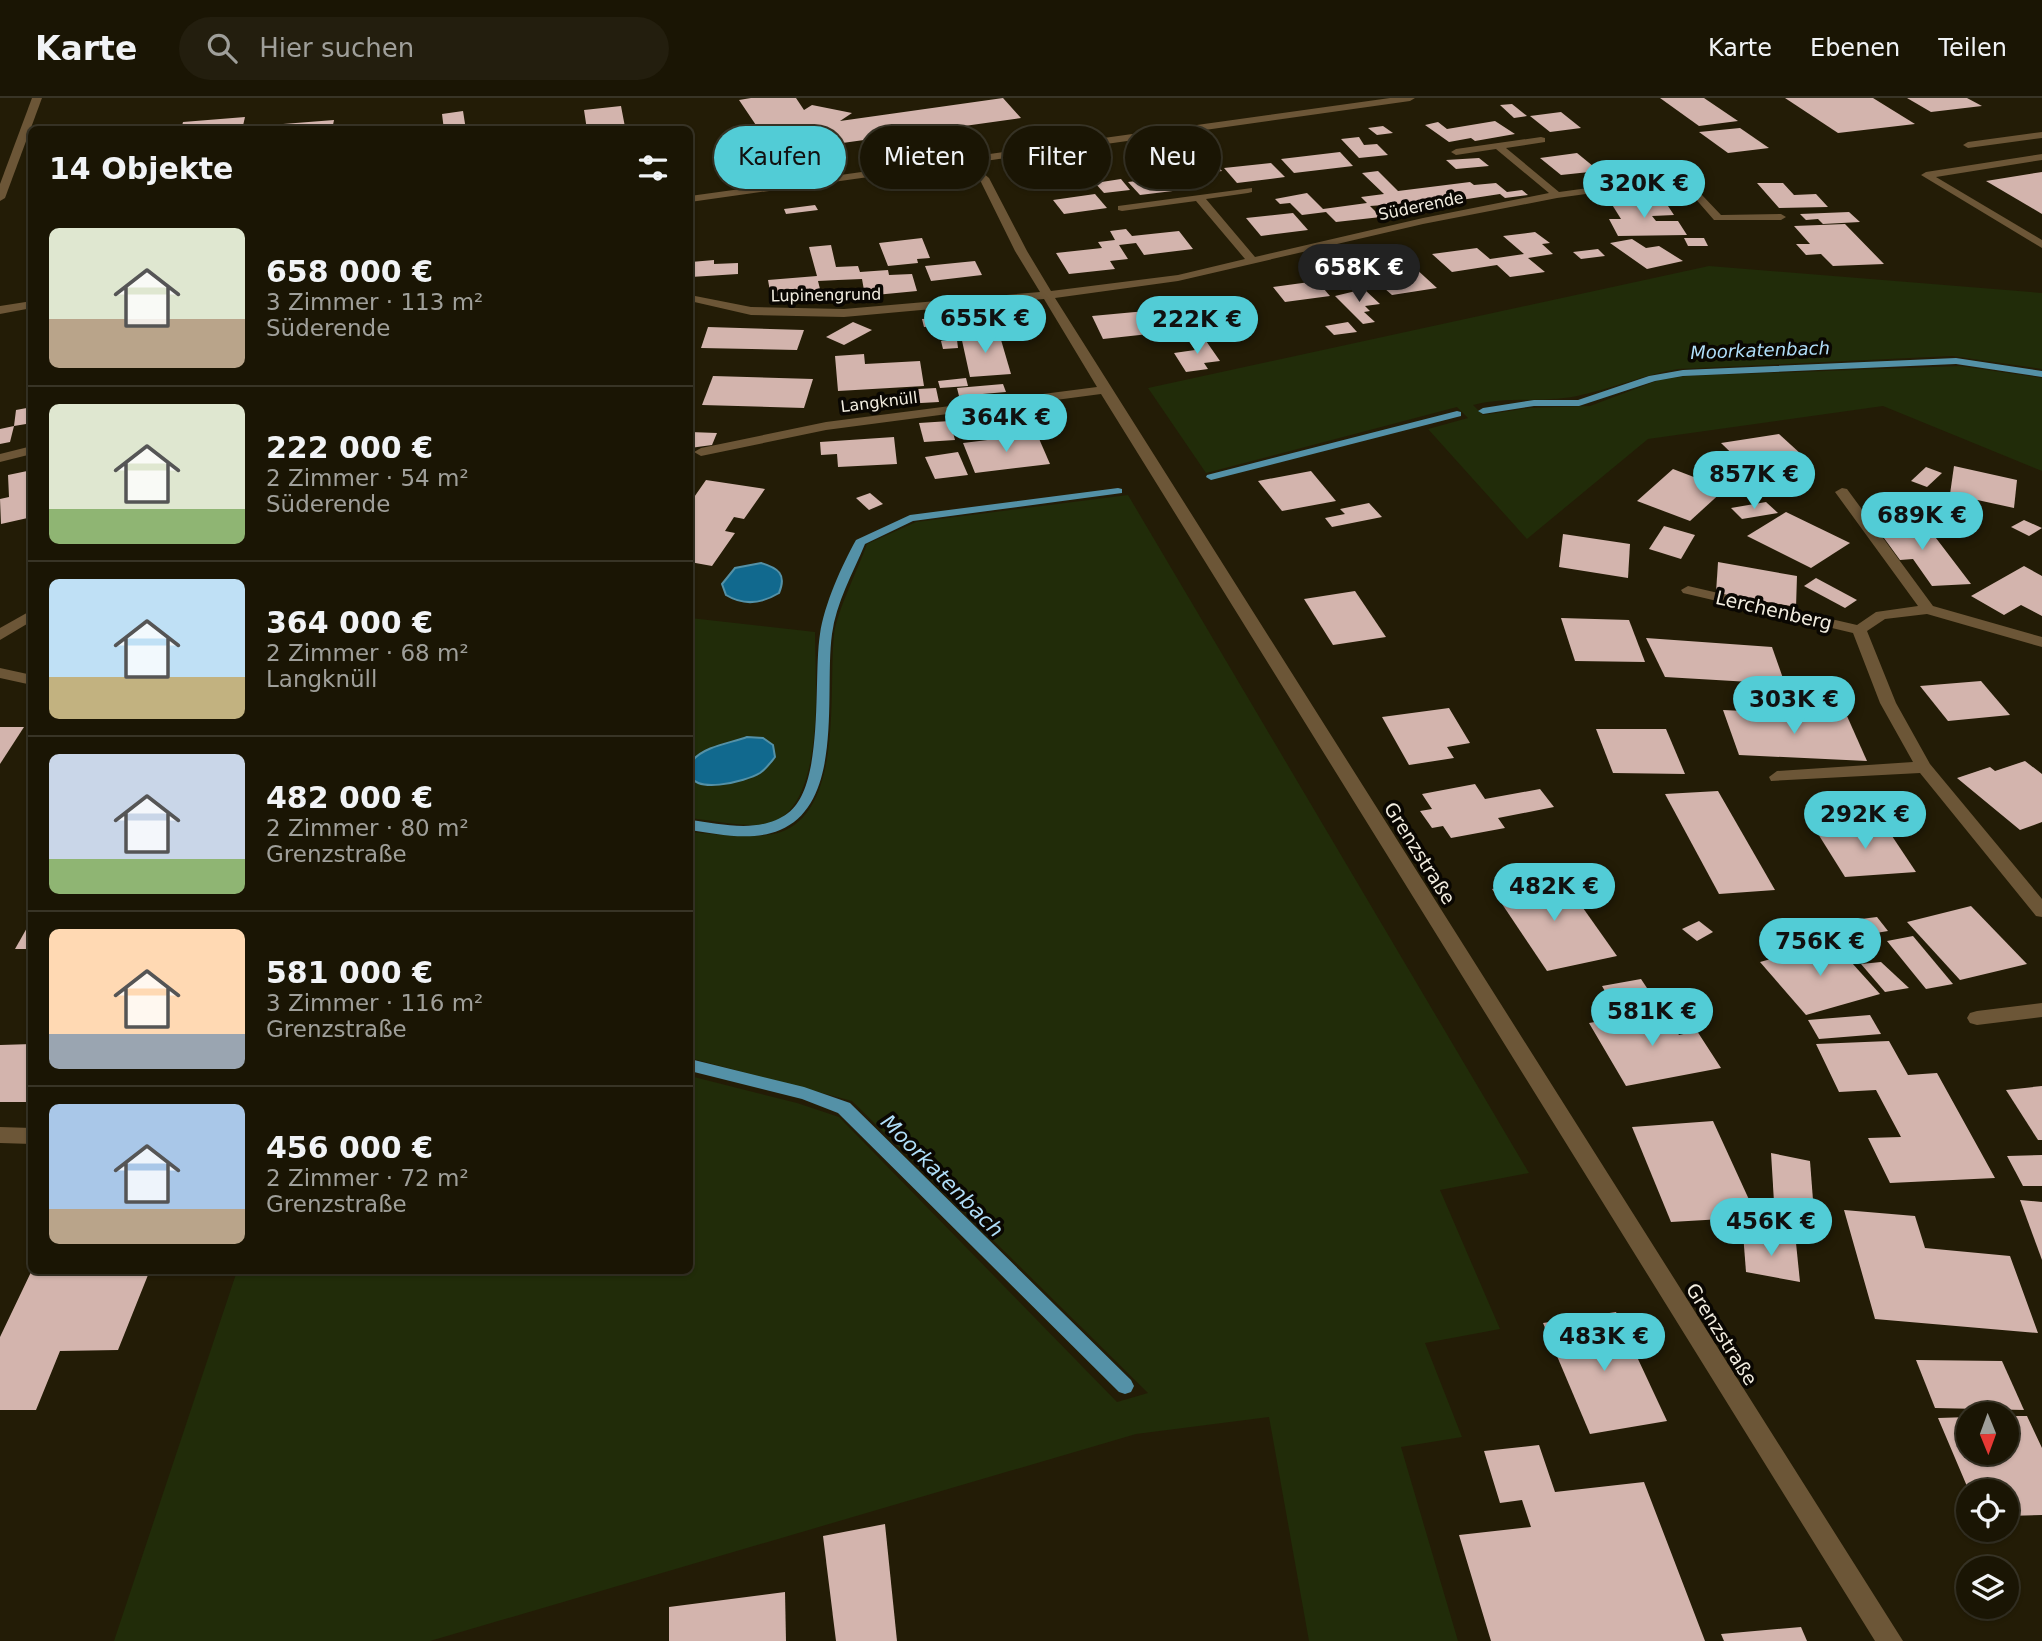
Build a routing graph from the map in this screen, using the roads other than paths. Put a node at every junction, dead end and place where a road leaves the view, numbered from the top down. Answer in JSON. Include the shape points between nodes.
{"nodes":[{"id":1,"x":37,"y":98,"type":"edge"},
{"id":2,"x":1410,"y":98,"type":"edge"},
{"id":3,"x":2042,"y":135,"type":"edge"},
{"id":4,"x":1541,"y":140,"type":"dead end"},
{"id":5,"x":1968,"y":145,"type":"dead end"},
{"id":6,"x":1499,"y":147,"type":"junction"},
{"id":7,"x":1456,"y":152,"type":"dead end"},
{"id":8,"x":989,"y":156,"type":"edge"},
{"id":9,"x":2042,"y":158,"type":"edge"},
{"id":10,"x":860,"y":175,"type":"edge"},
{"id":11,"x":989,"y":188,"type":"edge"},
{"id":12,"x":1248,"y":190,"type":"dead end"},
{"id":13,"x":1557,"y":195,"type":"junction"},
{"id":14,"x":0,"y":198,"type":"edge"},
{"id":15,"x":1199,"y":198,"type":"junction"},
{"id":16,"x":693,"y":199,"type":"edge"},
{"id":17,"x":1122,"y":208,"type":"dead end"},
{"id":18,"x":1781,"y":217,"type":"dead end"},
{"id":19,"x":2042,"y":244,"type":"edge"},
{"id":20,"x":1252,"y":260,"type":"junction"},
{"id":21,"x":1048,"y":295,"type":"junction"},
{"id":22,"x":693,"y":299,"type":"edge"},
{"id":23,"x":28,"y":304,"type":"edge"},
{"id":24,"x":0,"y":310,"type":"edge"},
{"id":25,"x":1105,"y":390,"type":"junction"},
{"id":26,"x":28,"y":451,"type":"edge"},
{"id":27,"x":701,"y":452,"type":"dead end"},
{"id":28,"x":0,"y":458,"type":"edge"},
{"id":29,"x":1842,"y":492,"type":"dead end"},
{"id":30,"x":1688,"y":590,"type":"dead end"},
{"id":31,"x":1928,"y":609,"type":"junction"},
{"id":32,"x":28,"y":617,"type":"edge"},
{"id":33,"x":1860,"y":631,"type":"junction"},
{"id":34,"x":0,"y":635,"type":"edge"},
{"id":35,"x":2042,"y":642,"type":"edge"},
{"id":36,"x":0,"y":673,"type":"edge"},
{"id":37,"x":28,"y":679,"type":"edge"},
{"id":38,"x":1924,"y":767,"type":"junction"},
{"id":39,"x":1777,"y":777,"type":"dead end"},
{"id":40,"x":2042,"y":911,"type":"edge"},
{"id":41,"x":2042,"y":1010,"type":"edge"},
{"id":42,"x":1978,"y":1018,"type":"dead end"},
{"id":43,"x":0,"y":1135,"type":"edge"},
{"id":44,"x":28,"y":1136,"type":"edge"},
{"id":45,"x":1890,"y":1641,"type":"edge"}],
"edges":[{"from":1,"to":14,"type":"street"},
{"from":2,"to":8,"type":"street"},
{"from":3,"to":5,"type":"street"},
{"from":4,"to":6,"type":"street"},
{"from":6,"to":7,"type":"street"},
{"from":6,"to":13,"type":"street"},
{"from":9,"to":19,"type":"street","via":[[1926,175]]},
{"from":10,"to":16,"type":"street"},
{"from":11,"to":21,"type":"street","name":"Grenzstraße"},
{"from":12,"to":15,"type":"street"},
{"from":13,"to":18,"type":"street","name":"Süderende","via":[[1683,178],[1718,218]]},
{"from":13,"to":20,"type":"street","name":"Süderende"},
{"from":15,"to":17,"type":"street"},
{"from":15,"to":20,"type":"street"},
{"from":20,"to":21,"type":"street","name":"Süderende","via":[[1178,278]]},
{"from":21,"to":22,"type":"street","name":"Lupinengrund","via":[[844,313],[751,312]]},
{"from":21,"to":25,"type":"street","name":"Grenzstraße"},
{"from":23,"to":24,"type":"street"},
{"from":25,"to":27,"type":"street","name":"Langknüll","via":[[826,426]]},
{"from":25,"to":45,"type":"street","name":"Grenzstraße"},
{"from":26,"to":28,"type":"street"},
{"from":29,"to":31,"type":"street"},
{"from":30,"to":33,"type":"street","name":"Lerchenberg"},
{"from":31,"to":33,"type":"street","name":"Lerchenberg","via":[[1881,615]]},
{"from":31,"to":35,"type":"street","name":"Lerchenberg"},
{"from":32,"to":34,"type":"street"},
{"from":33,"to":38,"type":"street","name":"Lerchenberg","via":[[1888,703]]},
{"from":36,"to":37,"type":"street"},
{"from":38,"to":39,"type":"street"},
{"from":38,"to":40,"type":"street","name":"Lerchenberg"},
{"from":41,"to":42,"type":"street"},
{"from":43,"to":44,"type":"street"}]}
